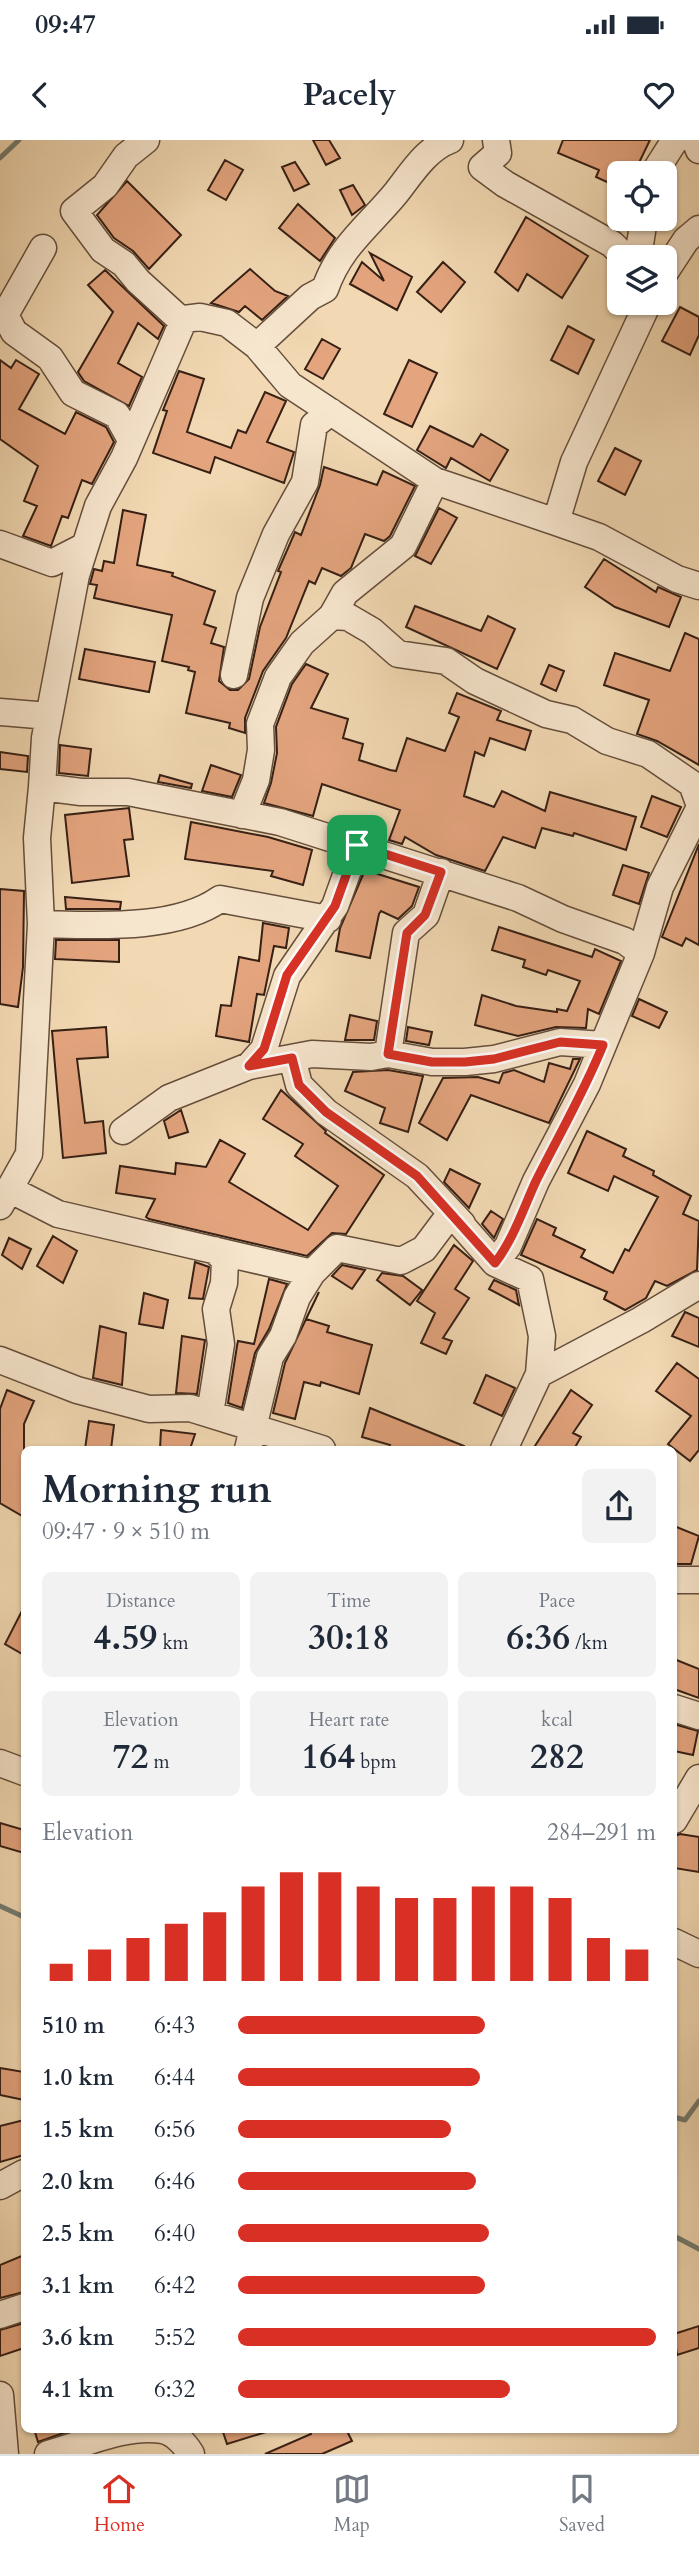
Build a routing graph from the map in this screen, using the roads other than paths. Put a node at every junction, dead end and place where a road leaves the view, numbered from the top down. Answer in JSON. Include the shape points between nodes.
{"nodes":[{"id":1,"x":146,"y":140,"type":"edge"},
{"id":2,"x":450,"y":140,"type":"edge"},
{"id":3,"x":482,"y":140,"type":"edge"},
{"id":4,"x":496,"y":140,"type":"edge"},
{"id":5,"x":675,"y":140,"type":"edge"},
{"id":6,"x":695,"y":140,"type":"edge"},
{"id":7,"x":699,"y":150,"type":"edge"},
{"id":8,"x":662,"y":161,"type":"edge"},
{"id":9,"x":482,"y":167,"type":"junction"},
{"id":10,"x":699,"y":229,"type":"edge"},
{"id":11,"x":637,"y":231,"type":"edge"},
{"id":12,"x":608,"y":245,"type":"edge"},
{"id":13,"x":624,"y":245,"type":"edge"},
{"id":14,"x":43,"y":248,"type":"dead end"},
{"id":15,"x":677,"y":254,"type":"edge"},
{"id":16,"x":642,"y":315,"type":"edge"},
{"id":17,"x":183,"y":322,"type":"junction"},
{"id":18,"x":257,"y":346,"type":"junction"},
{"id":19,"x":331,"y":412,"type":"junction"},
{"id":20,"x":131,"y":440,"type":"junction"},
{"id":21,"x":435,"y":481,"type":"junction"},
{"id":22,"x":556,"y":522,"type":"junction"},
{"id":23,"x":0,"y":544,"type":"edge"},
{"id":24,"x":85,"y":546,"type":"junction"},
{"id":25,"x":699,"y":586,"type":"edge"},
{"id":26,"x":332,"y":616,"type":"junction"},
{"id":27,"x":234,"y":675,"type":"dead end"},
{"id":28,"x":0,"y":712,"type":"edge"},
{"id":29,"x":49,"y":716,"type":"junction"},
{"id":30,"x":42,"y":787,"type":"junction"},
{"id":31,"x":699,"y":803,"type":"edge"},
{"id":32,"x":699,"y":809,"type":"edge"},
{"id":33,"x":242,"y":814,"type":"junction"},
{"id":34,"x":357,"y":845,"type":"junction"},
{"id":35,"x":441,"y":872,"type":"junction"},
{"id":36,"x":328,"y":919,"type":"junction"},
{"id":37,"x":41,"y":924,"type":"junction"},
{"id":38,"x":642,"y":953,"type":"junction"},
{"id":39,"x":603,"y":1045,"type":"junction"},
{"id":40,"x":388,"y":1054,"type":"junction"},
{"id":41,"x":292,"y":1058,"type":"junction"},
{"id":42,"x":249,"y":1066,"type":"junction"},
{"id":43,"x":123,"y":1131,"type":"dead end"},
{"id":44,"x":6,"y":1198,"type":"edge"},
{"id":45,"x":451,"y":1213,"type":"junction"},
{"id":46,"x":214,"y":1250,"type":"junction"},
{"id":47,"x":495,"y":1263,"type":"junction"},
{"id":48,"x":312,"y":1273,"type":"junction"},
{"id":49,"x":699,"y":1285,"type":"edge"},
{"id":50,"x":0,"y":1360,"type":"edge"},
{"id":51,"x":539,"y":1374,"type":"junction"},
{"id":52,"x":210,"y":1414,"type":"junction"},
{"id":53,"x":251,"y":1438,"type":"edge"},
{"id":54,"x":303,"y":1446,"type":"edge"},
{"id":55,"x":505,"y":1446,"type":"edge"},
{"id":56,"x":677,"y":1580,"type":"edge"},
{"id":57,"x":699,"y":1580,"type":"edge"},
{"id":58,"x":677,"y":1709,"type":"edge"},
{"id":59,"x":699,"y":1716,"type":"edge"},
{"id":60,"x":0,"y":1763,"type":"edge"},
{"id":61,"x":21,"y":1771,"type":"edge"},
{"id":62,"x":699,"y":1778,"type":"edge"},
{"id":63,"x":677,"y":1815,"type":"edge"},
{"id":64,"x":677,"y":1943,"type":"edge"},
{"id":65,"x":699,"y":1954,"type":"edge"},
{"id":66,"x":21,"y":2175,"type":"edge"},
{"id":67,"x":0,"y":2186,"type":"edge"},
{"id":68,"x":21,"y":2308,"type":"edge"},
{"id":69,"x":0,"y":2315,"type":"edge"},
{"id":70,"x":0,"y":2395,"type":"edge"},
{"id":71,"x":134,"y":2433,"type":"edge"},
{"id":72,"x":169,"y":2433,"type":"edge"},
{"id":73,"x":187,"y":2443,"type":"edge"},
{"id":74,"x":5,"y":2454,"type":"edge"},
{"id":75,"x":48,"y":2454,"type":"edge"}],
"edges":[{"from":1,"to":17,"type":"street","via":[[126,156],[105,186],[74,211],[103,250],[124,264]]},
{"from":2,"to":18,"type":"street","via":[[414,169],[353,237],[325,289],[310,297]]},
{"from":3,"to":9,"type":"street"},
{"from":4,"to":9,"type":"street","via":[[498,153]]},
{"from":5,"to":8,"type":"street"},
{"from":6,"to":7,"type":"street"},
{"from":9,"to":12,"type":"street"},
{"from":10,"to":15,"type":"street"},
{"from":11,"to":13,"type":"street"},
{"from":14,"to":20,"type":"street","via":[[5,315],[14,332],[51,358],[73,393],[117,415]]},
{"from":16,"to":22,"type":"street","via":[[574,462]]},
{"from":17,"to":18,"type":"street","via":[[200,317],[227,323]]},
{"from":17,"to":20,"type":"street"},
{"from":18,"to":19,"type":"street","via":[[290,385]]},
{"from":19,"to":21,"type":"street"},
{"from":19,"to":27,"type":"street","via":[[314,425],[305,482],[276,534],[250,598]]},
{"from":20,"to":24,"type":"street"},
{"from":21,"to":22,"type":"street"},
{"from":21,"to":26,"type":"street","via":[[403,546],[345,593]]},
{"from":22,"to":25,"type":"street","via":[[599,537]]},
{"from":23,"to":24,"type":"street","via":[[52,564]]},
{"from":24,"to":29,"type":"street"},
{"from":26,"to":31,"type":"street","via":[[348,617],[398,654],[446,661],[475,681],[546,714],[572,720],[607,741],[648,754],[692,784]]},
{"from":26,"to":33,"type":"street","via":[[302,643],[278,677],[260,724],[256,780]]},
{"from":28,"to":29,"type":"street"},
{"from":29,"to":30,"type":"street"},
{"from":30,"to":33,"type":"street","via":[[128,792]]},
{"from":30,"to":37,"type":"street","via":[[37,838]]},
{"from":32,"to":38,"type":"street","via":[[660,887]]},
{"from":33,"to":34,"type":"street"},
{"from":34,"to":35,"type":"street"},
{"from":34,"to":36,"type":"street"},
{"from":35,"to":38,"type":"street","via":[[625,941]]},
{"from":35,"to":40,"type":"street","via":[[425,915],[407,933]]},
{"from":36,"to":37,"type":"street","via":[[220,899],[202,912],[145,922]]},
{"from":36,"to":42,"type":"street","via":[[287,975],[264,1049]]},
{"from":37,"to":44,"type":"street","via":[[29,1154]]},
{"from":38,"to":39,"type":"street"},
{"from":39,"to":40,"type":"street","via":[[560,1042],[465,1062]]},
{"from":39,"to":47,"type":"street","via":[[508,1246]]},
{"from":40,"to":41,"type":"street"},
{"from":41,"to":42,"type":"street"},
{"from":41,"to":45,"type":"street","via":[[299,1085],[326,1112],[417,1176]]},
{"from":42,"to":43,"type":"street","via":[[169,1098]]},
{"from":44,"to":46,"type":"street"},
{"from":45,"to":47,"type":"street"},
{"from":45,"to":48,"type":"street","via":[[424,1248],[401,1261],[337,1248]]},
{"from":46,"to":48,"type":"street"},
{"from":46,"to":52,"type":"street","via":[[225,1260],[216,1309],[221,1344]]},
{"from":47,"to":51,"type":"street","via":[[530,1279],[542,1336]]},
{"from":48,"to":53,"type":"street","via":[[270,1357]]},
{"from":49,"to":51,"type":"street"},
{"from":50,"to":52,"type":"street","via":[[77,1390],[149,1409],[190,1408]]},
{"from":51,"to":55,"type":"street"},
{"from":52,"to":53,"type":"street"},
{"from":53,"to":54,"type":"street"},
{"from":56,"to":57,"type":"street"},
{"from":58,"to":59,"type":"street"},
{"from":60,"to":61,"type":"street"},
{"from":62,"to":63,"type":"street"},
{"from":64,"to":65,"type":"street"},
{"from":66,"to":67,"type":"street"},
{"from":68,"to":69,"type":"street"},
{"from":70,"to":74,"type":"street"},
{"from":71,"to":75,"type":"street"},
{"from":72,"to":73,"type":"street"}]}
